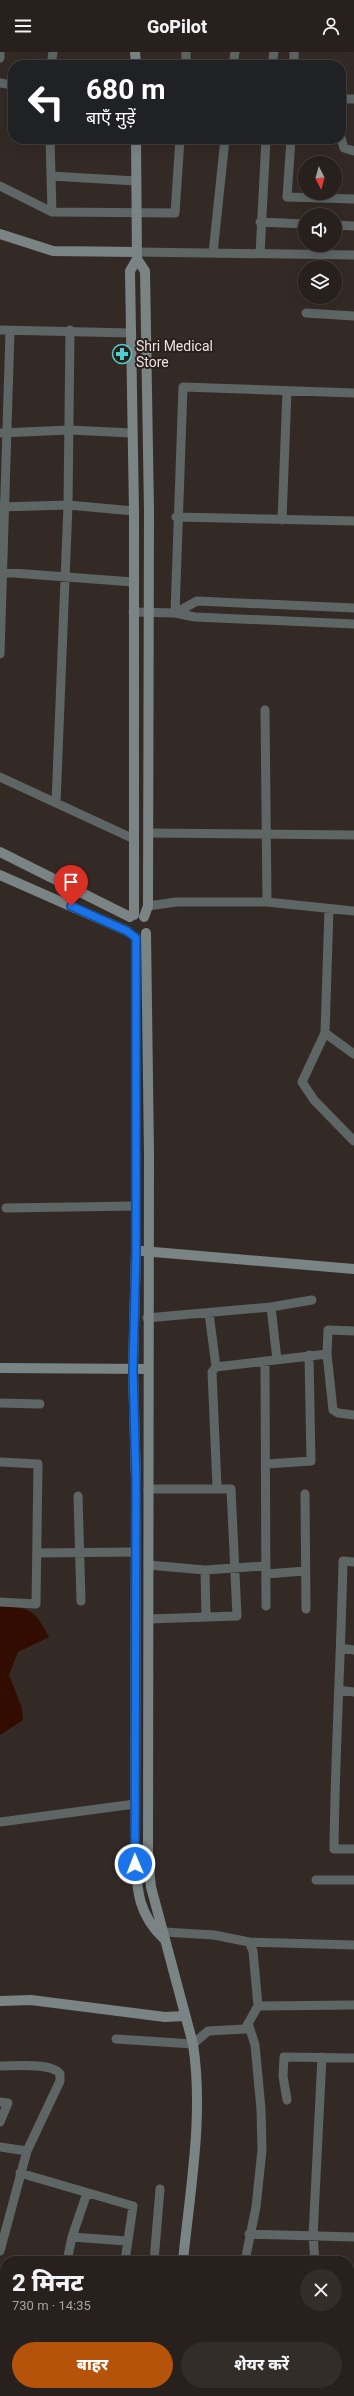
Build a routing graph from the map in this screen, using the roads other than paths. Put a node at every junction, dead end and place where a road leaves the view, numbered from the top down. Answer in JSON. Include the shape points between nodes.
{"nodes":[{"id":1,"x":0,"y":52,"type":"edge"},
{"id":2,"x":0,"y":58,"type":"edge"},
{"id":3,"x":50,"y":144,"type":"edge"},
{"id":4,"x":136,"y":144,"type":"edge"},
{"id":5,"x":180,"y":144,"type":"edge"},
{"id":6,"x":224,"y":144,"type":"edge"},
{"id":7,"x":266,"y":144,"type":"edge"},
{"id":8,"x":291,"y":144,"type":"edge"},
{"id":9,"x":343,"y":144,"type":"edge"},
{"id":10,"x":354,"y":151,"type":"edge"},
{"id":11,"x":51,"y":176,"type":"junction"},
{"id":12,"x":136,"y":181,"type":"junction"},
{"id":13,"x":0,"y":186,"type":"edge"},
{"id":14,"x":354,"y":199,"type":"edge"},
{"id":15,"x":52,"y":212,"type":"junction"},
{"id":16,"x":136,"y":212,"type":"junction"},
{"id":17,"x":260,"y":222,"type":"junction"},
{"id":18,"x":298,"y":224,"type":"edge"},
{"id":19,"x":342,"y":225,"type":"edge"},
{"id":20,"x":354,"y":226,"type":"edge"},
{"id":21,"x":0,"y":234,"type":"edge"},
{"id":22,"x":213,"y":253,"type":"junction"},
{"id":23,"x":260,"y":254,"type":"junction"},
{"id":24,"x":354,"y":255,"type":"edge"},
{"id":25,"x":137,"y":256,"type":"junction"},
{"id":26,"x":306,"y":313,"type":"dead end"},
{"id":27,"x":354,"y":316,"type":"edge"},
{"id":28,"x":0,"y":330,"type":"edge"},
{"id":29,"x":70,"y":330,"type":"junction"},
{"id":30,"x":10,"y":331,"type":"junction"},
{"id":31,"x":131,"y":333,"type":"junction"},
{"id":32,"x":287,"y":390,"type":"junction"},
{"id":33,"x":354,"y":393,"type":"edge"},
{"id":34,"x":69,"y":430,"type":"junction"},
{"id":35,"x":3,"y":433,"type":"edge"},
{"id":36,"x":132,"y":433,"type":"junction"},
{"id":37,"x":68,"y":505,"type":"junction"},
{"id":38,"x":3,"y":507,"type":"edge"},
{"id":39,"x":134,"y":510,"type":"junction"},
{"id":40,"x":176,"y":518,"type":"junction"},
{"id":41,"x":282,"y":520,"type":"junction"},
{"id":42,"x":354,"y":521,"type":"edge"},
{"id":43,"x":1,"y":572,"type":"edge"},
{"id":44,"x":65,"y":577,"type":"junction"},
{"id":45,"x":133,"y":582,"type":"junction"},
{"id":46,"x":354,"y":608,"type":"edge"},
{"id":47,"x":133,"y":612,"type":"junction"},
{"id":48,"x":148,"y":612,"type":"junction"},
{"id":49,"x":175,"y":613,"type":"junction"},
{"id":50,"x":354,"y":624,"type":"edge"},
{"id":51,"x":0,"y":654,"type":"edge"},
{"id":52,"x":265,"y":710,"type":"dead end"},
{"id":53,"x":0,"y":777,"type":"edge"},
{"id":54,"x":56,"y":803,"type":"junction"},
{"id":55,"x":148,"y":833,"type":"junction"},
{"id":56,"x":268,"y":834,"type":"junction"},
{"id":57,"x":354,"y":835,"type":"edge"},
{"id":58,"x":134,"y":839,"type":"junction"},
{"id":59,"x":0,"y":852,"type":"edge"},
{"id":60,"x":0,"y":875,"type":"edge"},
{"id":61,"x":267,"y":902,"type":"junction"},
{"id":62,"x":148,"y":906,"type":"junction"},
{"id":63,"x":329,"y":909,"type":"junction"},
{"id":64,"x":354,"y":911,"type":"edge"},
{"id":65,"x":132,"y":916,"type":"junction"},
{"id":66,"x":144,"y":917,"type":"junction"},
{"id":67,"x":127,"y":931,"type":"junction"},
{"id":68,"x":146,"y":934,"type":"junction"},
{"id":69,"x":136,"y":938,"type":"junction"},
{"id":70,"x":325,"y":1033,"type":"junction"},
{"id":71,"x":354,"y":1054,"type":"edge"},
{"id":72,"x":354,"y":1141,"type":"edge"},
{"id":73,"x":136,"y":1206,"type":"junction"},
{"id":74,"x":6,"y":1208,"type":"dead end"},
{"id":75,"x":136,"y":1251,"type":"junction"},
{"id":76,"x":149,"y":1252,"type":"junction"},
{"id":77,"x":354,"y":1269,"type":"edge"},
{"id":78,"x":312,"y":1300,"type":"dead end"},
{"id":79,"x":271,"y":1307,"type":"junction"},
{"id":80,"x":209,"y":1313,"type":"junction"},
{"id":81,"x":148,"y":1318,"type":"junction"},
{"id":82,"x":354,"y":1331,"type":"edge"},
{"id":83,"x":327,"y":1354,"type":"junction"},
{"id":84,"x":309,"y":1355,"type":"junction"},
{"id":85,"x":277,"y":1360,"type":"junction"},
{"id":86,"x":265,"y":1361,"type":"junction"},
{"id":87,"x":216,"y":1367,"type":"junction"},
{"id":88,"x":0,"y":1368,"type":"edge"},
{"id":89,"x":148,"y":1369,"type":"junction"},
{"id":90,"x":133,"y":1370,"type":"junction"},
{"id":91,"x":0,"y":1403,"type":"edge"},
{"id":92,"x":40,"y":1404,"type":"dead end"},
{"id":93,"x":354,"y":1415,"type":"edge"},
{"id":94,"x":0,"y":1462,"type":"edge"},
{"id":95,"x":267,"y":1464,"type":"junction"},
{"id":96,"x":217,"y":1487,"type":"junction"},
{"id":97,"x":148,"y":1489,"type":"junction"},
{"id":98,"x":305,"y":1494,"type":"dead end"},
{"id":99,"x":78,"y":1496,"type":"dead end"},
{"id":100,"x":134,"y":1552,"type":"junction"},
{"id":101,"x":79,"y":1553,"type":"junction"},
{"id":102,"x":37,"y":1554,"type":"junction"},
{"id":103,"x":354,"y":1562,"type":"edge"},
{"id":104,"x":148,"y":1565,"type":"junction"},
{"id":105,"x":236,"y":1568,"type":"junction"},
{"id":106,"x":205,"y":1570,"type":"junction"},
{"id":107,"x":266,"y":1570,"type":"junction"},
{"id":108,"x":305,"y":1571,"type":"junction"},
{"id":109,"x":81,"y":1601,"type":"dead end"},
{"id":110,"x":0,"y":1602,"type":"edge"},
{"id":111,"x":266,"y":1606,"type":"dead end"},
{"id":112,"x":306,"y":1609,"type":"dead end"},
{"id":113,"x":206,"y":1618,"type":"junction"},
{"id":114,"x":149,"y":1619,"type":"junction"},
{"id":115,"x":341,"y":1648,"type":"junction"},
{"id":116,"x":354,"y":1650,"type":"edge"},
{"id":117,"x":339,"y":1690,"type":"junction"},
{"id":118,"x":354,"y":1692,"type":"edge"},
{"id":119,"x":135,"y":1804,"type":"junction"},
{"id":120,"x":0,"y":1822,"type":"edge"},
{"id":121,"x":354,"y":1849,"type":"edge"},
{"id":122,"x":150,"y":1871,"type":"junction"},
{"id":123,"x":136,"y":1873,"type":"junction"},
{"id":124,"x":316,"y":1880,"type":"dead end"},
{"id":125,"x":354,"y":1880,"type":"edge"},
{"id":126,"x":164,"y":1936,"type":"junction"},
{"id":127,"x":249,"y":1942,"type":"junction"},
{"id":128,"x":354,"y":1945,"type":"edge"},
{"id":129,"x":0,"y":2001,"type":"edge"},
{"id":130,"x":354,"y":2005,"type":"edge"},
{"id":131,"x":258,"y":2006,"type":"junction"},
{"id":132,"x":184,"y":2016,"type":"junction"},
{"id":133,"x":248,"y":2023,"type":"junction"},
{"id":134,"x":116,"y":2039,"type":"dead end"},
{"id":135,"x":193,"y":2044,"type":"junction"},
{"id":136,"x":322,"y":2057,"type":"junction"},
{"id":137,"x":354,"y":2058,"type":"edge"},
{"id":138,"x":0,"y":2066,"type":"edge"},
{"id":139,"x":287,"y":2100,"type":"dead end"},
{"id":140,"x":0,"y":2102,"type":"edge"},
{"id":141,"x":0,"y":2122,"type":"edge"},
{"id":142,"x":0,"y":2147,"type":"edge"},
{"id":143,"x":27,"y":2151,"type":"junction"},
{"id":144,"x":20,"y":2173,"type":"junction"},
{"id":145,"x":160,"y":2189,"type":"dead end"},
{"id":146,"x":87,"y":2193,"type":"junction"},
{"id":147,"x":249,"y":2234,"type":"junction"},
{"id":148,"x":313,"y":2236,"type":"junction"},
{"id":149,"x":72,"y":2237,"type":"junction"},
{"id":150,"x":354,"y":2237,"type":"edge"},
{"id":151,"x":126,"y":2241,"type":"junction"},
{"id":152,"x":0,"y":2251,"type":"edge"},
{"id":153,"x":68,"y":2256,"type":"edge"},
{"id":154,"x":125,"y":2256,"type":"edge"},
{"id":155,"x":154,"y":2256,"type":"edge"},
{"id":156,"x":184,"y":2256,"type":"edge"},
{"id":157,"x":246,"y":2256,"type":"edge"},
{"id":158,"x":315,"y":2256,"type":"edge"}],
"edges":[{"from":1,"to":2,"type":"street"},
{"from":3,"to":11,"type":"street"},
{"from":4,"to":12,"type":"street"},
{"from":5,"to":16,"type":"street","via":[[175,213]]},
{"from":6,"to":22,"type":"street"},
{"from":7,"to":17,"type":"street"},
{"from":8,"to":14,"type":"street","via":[[287,197]]},
{"from":9,"to":10,"type":"street","via":[[344,148]]},
{"from":11,"to":12,"type":"street"},
{"from":11,"to":15,"type":"street"},
{"from":12,"to":16,"type":"street"},
{"from":13,"to":15,"type":"street"},
{"from":15,"to":16,"type":"street"},
{"from":16,"to":25,"type":"street"},
{"from":17,"to":18,"type":"street"},
{"from":17,"to":23,"type":"street"},
{"from":19,"to":20,"type":"street"},
{"from":21,"to":25,"type":"street","via":[[52,251]]},
{"from":22,"to":23,"type":"street"},
{"from":22,"to":25,"type":"street"},
{"from":23,"to":24,"type":"street"},
{"from":25,"to":31,"type":"street","via":[[130,271]]},
{"from":25,"to":48,"type":"street","via":[[145,271]]},
{"from":26,"to":27,"type":"street"},
{"from":28,"to":30,"type":"street"},
{"from":29,"to":30,"type":"street"},
{"from":29,"to":31,"type":"street"},
{"from":29,"to":34,"type":"street"},
{"from":30,"to":35,"type":"street"},
{"from":31,"to":36,"type":"street"},
{"from":32,"to":33,"type":"street"},
{"from":32,"to":40,"type":"street","via":[[183,387]]},
{"from":32,"to":41,"type":"street"},
{"from":34,"to":35,"type":"street"},
{"from":34,"to":36,"type":"street"},
{"from":34,"to":37,"type":"street"},
{"from":35,"to":38,"type":"street"},
{"from":36,"to":39,"type":"street"},
{"from":37,"to":38,"type":"street"},
{"from":37,"to":39,"type":"street"},
{"from":37,"to":44,"type":"street"},
{"from":38,"to":43,"type":"street"},
{"from":39,"to":45,"type":"street"},
{"from":40,"to":41,"type":"street"},
{"from":40,"to":49,"type":"street"},
{"from":41,"to":42,"type":"street"},
{"from":43,"to":44,"type":"street"},
{"from":43,"to":51,"type":"street"},
{"from":44,"to":45,"type":"street"},
{"from":44,"to":54,"type":"street"},
{"from":45,"to":47,"type":"street"},
{"from":46,"to":49,"type":"street","via":[[197,601]]},
{"from":47,"to":48,"type":"street"},
{"from":47,"to":58,"type":"street"},
{"from":48,"to":49,"type":"street"},
{"from":48,"to":55,"type":"street"},
{"from":49,"to":50,"type":"street","via":[[195,617]]},
{"from":52,"to":56,"type":"street"},
{"from":53,"to":54,"type":"street"},
{"from":54,"to":58,"type":"street"},
{"from":55,"to":56,"type":"street"},
{"from":55,"to":62,"type":"street"},
{"from":56,"to":57,"type":"street"},
{"from":56,"to":61,"type":"street"},
{"from":58,"to":65,"type":"street"},
{"from":59,"to":65,"type":"street"},
{"from":60,"to":67,"type":"street"},
{"from":61,"to":62,"type":"street","via":[[176,902]]},
{"from":61,"to":63,"type":"street"},
{"from":62,"to":66,"type":"street"},
{"from":63,"to":64,"type":"street"},
{"from":63,"to":70,"type":"street"},
{"from":65,"to":66,"type":"street"},
{"from":65,"to":67,"type":"street","via":[[126,923]]},
{"from":66,"to":68,"type":"street","via":[[149,923]]},
{"from":67,"to":69,"type":"street"},
{"from":68,"to":69,"type":"street"},
{"from":68,"to":76,"type":"street"},
{"from":69,"to":73,"type":"street"},
{"from":70,"to":71,"type":"street"},
{"from":70,"to":72,"type":"street","via":[[302,1082],[314,1100]]},
{"from":73,"to":74,"type":"street"},
{"from":73,"to":75,"type":"street"},
{"from":75,"to":76,"type":"street"},
{"from":75,"to":90,"type":"street"},
{"from":76,"to":77,"type":"street"},
{"from":76,"to":81,"type":"street"},
{"from":78,"to":79,"type":"street"},
{"from":79,"to":80,"type":"street"},
{"from":79,"to":85,"type":"street"},
{"from":80,"to":81,"type":"street"},
{"from":80,"to":87,"type":"street"},
{"from":81,"to":89,"type":"street"},
{"from":82,"to":83,"type":"street","via":[[328,1330]]},
{"from":83,"to":84,"type":"street"},
{"from":83,"to":93,"type":"street","via":[[332,1410]]},
{"from":84,"to":85,"type":"street"},
{"from":84,"to":95,"type":"street","via":[[311,1461]]},
{"from":85,"to":86,"type":"street"},
{"from":86,"to":87,"type":"street"},
{"from":86,"to":95,"type":"street"},
{"from":87,"to":96,"type":"street","via":[[212,1372]]},
{"from":88,"to":90,"type":"street"},
{"from":89,"to":90,"type":"street"},
{"from":89,"to":97,"type":"street"},
{"from":90,"to":100,"type":"street","via":[[136,1481]]},
{"from":91,"to":92,"type":"street"},
{"from":94,"to":102,"type":"street","via":[[38,1464]]},
{"from":95,"to":107,"type":"street","via":[[264,1522]]},
{"from":96,"to":97,"type":"street"},
{"from":96,"to":105,"type":"street","via":[[228,1487],[232,1492]]},
{"from":97,"to":104,"type":"street"},
{"from":98,"to":108,"type":"street"},
{"from":99,"to":101,"type":"street"},
{"from":100,"to":101,"type":"street"},
{"from":100,"to":119,"type":"street"},
{"from":101,"to":102,"type":"street"},
{"from":101,"to":109,"type":"street"},
{"from":102,"to":110,"type":"street","via":[[36,1604]]},
{"from":103,"to":115,"type":"street","via":[[343,1561]]},
{"from":104,"to":106,"type":"street"},
{"from":104,"to":114,"type":"street"},
{"from":105,"to":106,"type":"street"},
{"from":105,"to":107,"type":"street"},
{"from":105,"to":113,"type":"street","via":[[236,1616]]},
{"from":106,"to":113,"type":"street"},
{"from":107,"to":108,"type":"street"},
{"from":107,"to":111,"type":"street"},
{"from":108,"to":112,"type":"street"},
{"from":113,"to":114,"type":"street"},
{"from":114,"to":122,"type":"street"},
{"from":115,"to":116,"type":"street"},
{"from":115,"to":117,"type":"street"},
{"from":117,"to":118,"type":"street"},
{"from":117,"to":121,"type":"street","via":[[334,1849]]},
{"from":119,"to":120,"type":"street"},
{"from":119,"to":123,"type":"street"},
{"from":122,"to":123,"type":"street"},
{"from":122,"to":126,"type":"street","via":[[151,1888]]},
{"from":123,"to":126,"type":"street","via":[[142,1910],[151,1926]]},
{"from":124,"to":125,"type":"street"},
{"from":126,"to":127,"type":"street","via":[[214,1935]]},
{"from":126,"to":132,"type":"street"},
{"from":127,"to":128,"type":"street"},
{"from":127,"to":131,"type":"street","via":[[253,1951]]},
{"from":129,"to":132,"type":"street","via":[[31,2000],[165,2017]]},
{"from":130,"to":131,"type":"street"},
{"from":131,"to":133,"type":"street"},
{"from":132,"to":135,"type":"street"},
{"from":133,"to":135,"type":"street","via":[[245,2029],[208,2031]]},
{"from":133,"to":147,"type":"street","via":[[255,2045],[262,2142],[256,2207]]},
{"from":134,"to":135,"type":"street"},
{"from":135,"to":156,"type":"street","via":[[199,2102]]},
{"from":136,"to":137,"type":"street"},
{"from":136,"to":139,"type":"street","via":[[284,2057],[283,2076]]},
{"from":136,"to":148,"type":"street"},
{"from":138,"to":143,"type":"street","via":[[45,2066],[60,2074],[60,2081]]},
{"from":140,"to":141,"type":"street","via":[[8,2103]]},
{"from":142,"to":143,"type":"street"},
{"from":143,"to":144,"type":"street"},
{"from":144,"to":146,"type":"street"},
{"from":144,"to":152,"type":"street"},
{"from":145,"to":155,"type":"street"},
{"from":146,"to":149,"type":"street"},
{"from":146,"to":151,"type":"street","via":[[133,2206]]},
{"from":147,"to":148,"type":"street"},
{"from":147,"to":157,"type":"street"},
{"from":148,"to":150,"type":"street"},
{"from":148,"to":158,"type":"street"},
{"from":149,"to":151,"type":"street"},
{"from":149,"to":153,"type":"street"},
{"from":151,"to":154,"type":"street"}]}
